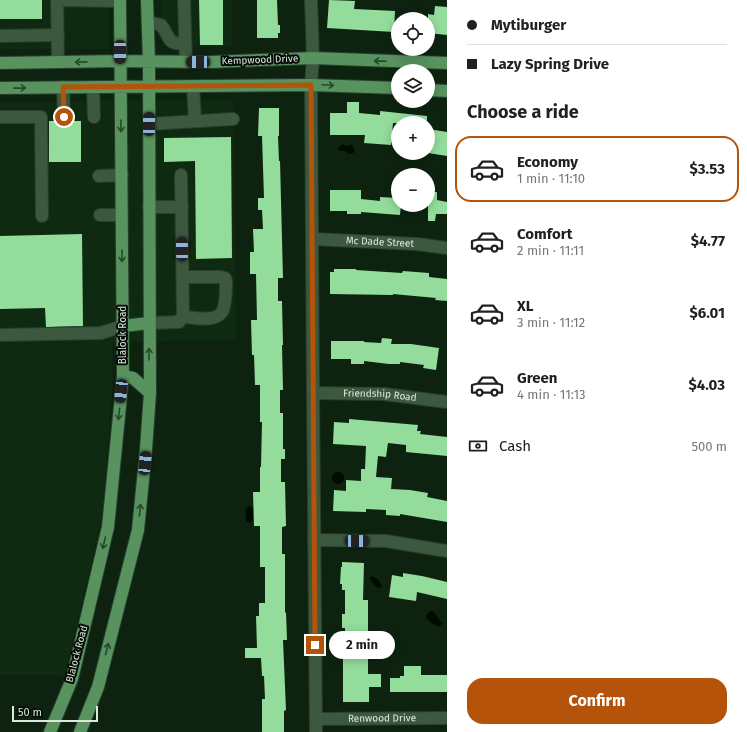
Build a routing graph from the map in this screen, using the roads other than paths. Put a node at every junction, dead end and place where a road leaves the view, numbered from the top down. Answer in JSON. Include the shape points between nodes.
{"nodes":[{"id":1,"x":56,"y":0,"type":"edge"},
{"id":2,"x":120,"y":0,"type":"edge"},
{"id":3,"x":147,"y":0,"type":"edge"},
{"id":4,"x":184,"y":0,"type":"edge"},
{"id":5,"x":311,"y":0,"type":"edge"},
{"id":6,"x":148,"y":22,"type":"junction"},
{"id":7,"x":58,"y":35,"type":"junction"},
{"id":8,"x":0,"y":36,"type":"edge"},
{"id":9,"x":185,"y":44,"type":"junction"},
{"id":10,"x":313,"y":58,"type":"junction"},
{"id":11,"x":120,"y":61,"type":"junction"},
{"id":12,"x":58,"y":62,"type":"junction"},
{"id":13,"x":149,"y":62,"type":"junction"},
{"id":14,"x":186,"y":62,"type":"junction"},
{"id":15,"x":0,"y":63,"type":"edge"},
{"id":16,"x":447,"y":63,"type":"edge"},
{"id":17,"x":311,"y":85,"type":"junction"},
{"id":18,"x":149,"y":86,"type":"junction"},
{"id":19,"x":192,"y":86,"type":"junction"},
{"id":20,"x":63,"y":87,"type":"junction"},
{"id":21,"x":93,"y":87,"type":"junction"},
{"id":22,"x":121,"y":87,"type":"junction"},
{"id":23,"x":0,"y":88,"type":"edge"},
{"id":24,"x":391,"y":88,"type":"edge"},
{"id":25,"x":435,"y":90,"type":"edge"},
{"id":26,"x":447,"y":91,"type":"edge"},
{"id":27,"x":0,"y":117,"type":"edge"},
{"id":28,"x":64,"y":117,"type":"dead end"},
{"id":29,"x":94,"y":117,"type":"dead end"},
{"id":30,"x":233,"y":119,"type":"dead end"},
{"id":31,"x":195,"y":121,"type":"junction"},
{"id":32,"x":149,"y":124,"type":"junction"},
{"id":33,"x":122,"y":175,"type":"junction"},
{"id":34,"x":181,"y":175,"type":"dead end"},
{"id":35,"x":99,"y":176,"type":"dead end"},
{"id":36,"x":149,"y":207,"type":"junction"},
{"id":37,"x":182,"y":207,"type":"junction"},
{"id":38,"x":100,"y":215,"type":"dead end"},
{"id":39,"x":122,"y":215,"type":"junction"},
{"id":40,"x":42,"y":216,"type":"dead end"},
{"id":41,"x":313,"y":239,"type":"junction"},
{"id":42,"x":447,"y":248,"type":"edge"},
{"id":43,"x":183,"y":277,"type":"junction"},
{"id":44,"x":183,"y":317,"type":"junction"},
{"id":45,"x":149,"y":323,"type":"junction"},
{"id":46,"x":122,"y":326,"type":"junction"},
{"id":47,"x":0,"y":335,"type":"edge"},
{"id":48,"x":123,"y":376,"type":"junction"},
{"id":49,"x":313,"y":392,"type":"junction"},
{"id":50,"x":150,"y":393,"type":"junction"},
{"id":51,"x":447,"y":402,"type":"edge"},
{"id":52,"x":314,"y":540,"type":"junction"},
{"id":53,"x":447,"y":551,"type":"edge"},
{"id":54,"x":447,"y":718,"type":"edge"},
{"id":55,"x":316,"y":720,"type":"junction"},
{"id":56,"x":50,"y":732,"type":"edge"},
{"id":57,"x":80,"y":732,"type":"edge"},
{"id":58,"x":316,"y":732,"type":"edge"}],
"edges":[{"from":1,"to":2,"type":"street"},
{"from":1,"to":7,"type":"street"},
{"from":2,"to":11,"type":"main road","name":"Blalock Road"},
{"from":3,"to":6,"type":"main road"},
{"from":4,"to":9,"type":"street"},
{"from":5,"to":10,"type":"street"},
{"from":6,"to":9,"type":"street","via":[[161,25],[167,37],[176,44]]},
{"from":6,"to":13,"type":"main road"},
{"from":7,"to":8,"type":"street"},
{"from":7,"to":12,"type":"street"},
{"from":9,"to":14,"type":"street"},
{"from":10,"to":14,"type":"main road","name":"Kempwood Drive"},
{"from":16,"to":10,"type":"main road","name":"Kempwood Drive","one_way":true},
{"from":10,"to":17,"type":"street"},
{"from":11,"to":12,"type":"main road","name":"Kempwood Drive","one_way":true},
{"from":11,"to":13,"type":"main road","name":"Kempwood Drive"},
{"from":11,"to":22,"type":"main road","name":"Blalock Road"},
{"from":12,"to":15,"type":"main road","name":"Kempwood Drive"},
{"from":13,"to":14,"type":"main road","name":"Kempwood Drive"},
{"from":13,"to":18,"type":"main road"},
{"from":17,"to":19,"type":"main road"},
{"from":17,"to":24,"type":"main road","one_way":true},
{"from":17,"to":41,"type":"street"},
{"from":18,"to":19,"type":"main road"},
{"from":18,"to":22,"type":"main road"},
{"from":18,"to":32,"type":"main road"},
{"from":19,"to":31,"type":"street"},
{"from":20,"to":21,"type":"main road"},
{"from":23,"to":20,"type":"main road","one_way":true},
{"from":20,"to":28,"type":"street"},
{"from":21,"to":22,"type":"main road"},
{"from":21,"to":29,"type":"street"},
{"from":22,"to":33,"type":"main road","name":"Blalock Road","one_way":true},
{"from":25,"to":26,"type":"main road"},
{"from":27,"to":40,"type":"street","via":[[41,117]]},
{"from":30,"to":31,"type":"street"},
{"from":31,"to":32,"type":"street"},
{"from":32,"to":36,"type":"main road"},
{"from":33,"to":35,"type":"street"},
{"from":33,"to":39,"type":"main road","name":"Blalock Road"},
{"from":34,"to":37,"type":"street"},
{"from":36,"to":37,"type":"street"},
{"from":36,"to":45,"type":"main road"},
{"from":37,"to":43,"type":"street"},
{"from":38,"to":39,"type":"street"},
{"from":39,"to":46,"type":"main road","name":"Blalock Road","one_way":true},
{"from":41,"to":42,"type":"street","name":"Mc Dade Street"},
{"from":41,"to":49,"type":"street"},
{"from":43,"to":44,"type":"street"},
{"from":43,"to":44,"type":"street","via":[[221,277],[226,281],[224,308],[220,314],[212,318]]},
{"from":44,"to":45,"type":"street","via":[[179,322]]},
{"from":45,"to":46,"type":"main road"},
{"from":50,"to":45,"type":"main road","one_way":true},
{"from":46,"to":47,"type":"street","via":[[101,333]]},
{"from":46,"to":48,"type":"main road","name":"Blalock Road"},
{"from":48,"to":50,"type":"main road","via":[[133,378]]},
{"from":48,"to":56,"type":"main road","name":"Blalock Road","one_way":true,"via":[[108,527],[72,679]]},
{"from":49,"to":51,"type":"street","name":"Friendship Road","via":[[384,394]]},
{"from":49,"to":52,"type":"street"},
{"from":57,"to":50,"type":"main road","one_way":true,"via":[[98,687],[138,530]]},
{"from":52,"to":53,"type":"street","via":[[386,541]]},
{"from":52,"to":55,"type":"street"},
{"from":54,"to":55,"type":"street","name":"Renwood Drive"},
{"from":55,"to":58,"type":"street"}]}
